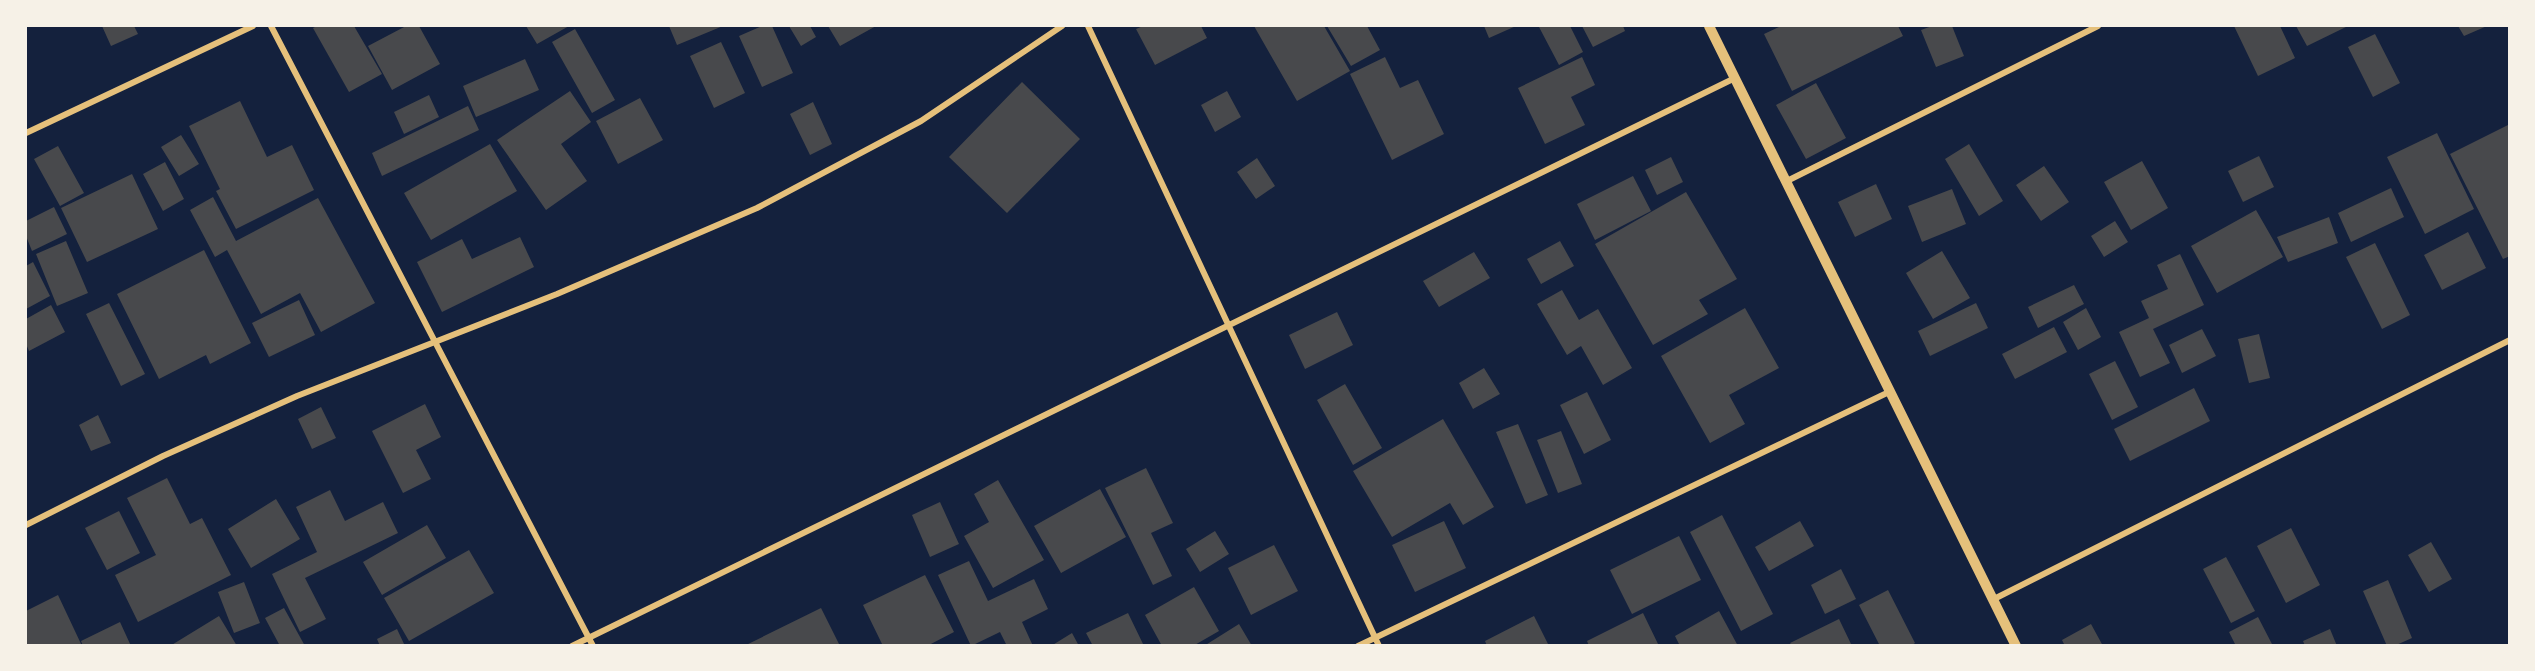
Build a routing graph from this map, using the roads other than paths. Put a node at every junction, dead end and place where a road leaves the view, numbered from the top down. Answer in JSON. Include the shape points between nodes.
{"nodes":[{"id":1,"x":253,"y":26,"type":"edge"},
{"id":2,"x":271,"y":26,"type":"edge"},
{"id":3,"x":1062,"y":26,"type":"edge"},
{"id":4,"x":1088,"y":26,"type":"edge"},
{"id":5,"x":1709,"y":26,"type":"edge"},
{"id":6,"x":2098,"y":26,"type":"edge"},
{"id":7,"x":1735,"y":78,"type":"junction"},
{"id":8,"x":26,"y":133,"type":"edge"},
{"id":9,"x":1787,"y":181,"type":"junction"},
{"id":10,"x":1227,"y":326,"type":"junction"},
{"id":11,"x":2510,"y":340,"type":"edge"},
{"id":12,"x":435,"y":342,"type":"junction"},
{"id":13,"x":1889,"y":392,"type":"junction"},
{"id":14,"x":26,"y":525,"type":"edge"},
{"id":15,"x":1994,"y":599,"type":"junction"},
{"id":16,"x":590,"y":637,"type":"junction"},
{"id":17,"x":1375,"y":637,"type":"junction"},
{"id":18,"x":572,"y":645,"type":"edge"},
{"id":19,"x":593,"y":645,"type":"edge"},
{"id":20,"x":1358,"y":645,"type":"edge"},
{"id":21,"x":1379,"y":645,"type":"edge"},
{"id":22,"x":2016,"y":645,"type":"edge"}],
"edges":[{"from":1,"to":8,"type":"street"},
{"from":2,"to":12,"type":"street"},
{"from":3,"to":12,"type":"street","via":[[921,121],[757,208]]},
{"from":4,"to":10,"type":"street"},
{"from":5,"to":7,"type":"street"},
{"from":6,"to":9,"type":"street"},
{"from":7,"to":9,"type":"street"},
{"from":7,"to":10,"type":"street"},
{"from":9,"to":13,"type":"street"},
{"from":10,"to":16,"type":"street"},
{"from":10,"to":17,"type":"street"},
{"from":11,"to":15,"type":"street"},
{"from":12,"to":14,"type":"street","via":[[297,396],[163,456]]},
{"from":12,"to":16,"type":"street"},
{"from":13,"to":15,"type":"street"},
{"from":13,"to":17,"type":"street"},
{"from":15,"to":22,"type":"street"},
{"from":16,"to":18,"type":"street"},
{"from":16,"to":19,"type":"street"},
{"from":17,"to":20,"type":"street"},
{"from":17,"to":21,"type":"street"}]}
